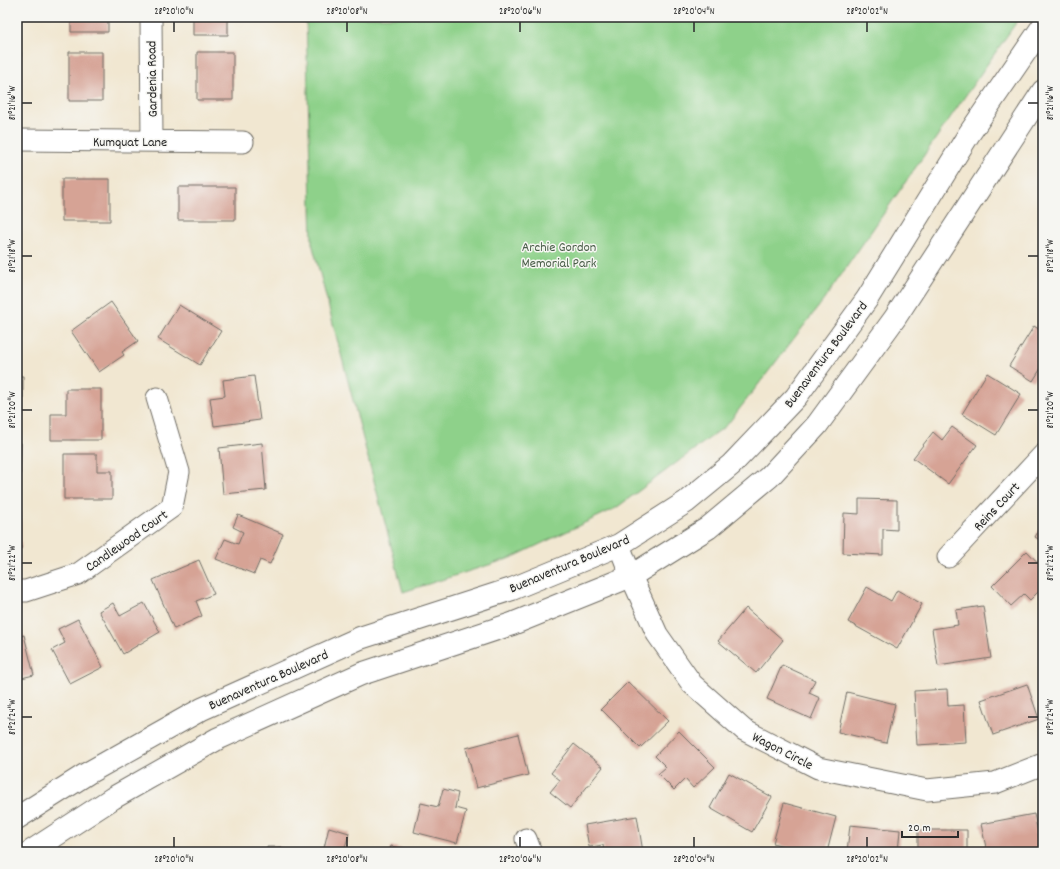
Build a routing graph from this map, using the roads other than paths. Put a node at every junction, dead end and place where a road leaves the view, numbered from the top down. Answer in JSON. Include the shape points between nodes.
{"nodes":[{"id":1,"x":151,"y":17,"type":"edge"},
{"id":2,"x":1043,"y":26,"type":"edge"},
{"id":3,"x":1043,"y":92,"type":"edge"},
{"id":4,"x":17,"y":140,"type":"edge"},
{"id":5,"x":152,"y":141,"type":"junction"},
{"id":6,"x":242,"y":142,"type":"dead end"},
{"id":7,"x":157,"y":398,"type":"dead end"},
{"id":8,"x":1043,"y":455,"type":"edge"},
{"id":9,"x":619,"y":545,"type":"junction"},
{"id":10,"x":948,"y":557,"type":"dead end"},
{"id":11,"x":631,"y":576,"type":"junction"},
{"id":12,"x":17,"y":591,"type":"edge"},
{"id":13,"x":1043,"y":764,"type":"edge"},
{"id":14,"x":17,"y":818,"type":"edge"},
{"id":15,"x":17,"y":823,"type":"edge"},
{"id":16,"x":35,"y":851,"type":"edge"}],
"edges":[{"from":1,"to":5,"type":"street","name":"Gardenia Road"},
{"from":2,"to":9,"type":"main road","name":"Buenaventura Boulevard","via":[[969,134],[867,299],[796,397],[725,469],[686,502]]},
{"from":3,"to":11,"type":"main road","via":[[895,318],[817,425],[768,477],[708,528]]},
{"from":4,"to":5,"type":"street","name":"Kumquat Lane"},
{"from":5,"to":6,"type":"street","name":"Kumquat Lane"},
{"from":7,"to":12,"type":"street","name":"Candlewood Court","via":[[179,472],[172,507],[78,574],[26,591]]},
{"from":8,"to":10,"type":"street","name":"Reins Court"},
{"from":9,"to":11,"type":"street","name":"Wagon Circle"},
{"from":9,"to":14,"type":"main road","name":"Buenaventura Boulevard","via":[[512,589],[360,638],[202,709],[88,773]]},
{"from":11,"to":13,"type":"street","name":"Wagon Circle","via":[[657,634],[692,684],[744,730],[818,768],[927,790],[995,783]]},
{"from":11,"to":16,"type":"main road","via":[[512,624],[361,674],[217,739],[113,798]]},
{"from":15,"to":16,"type":"main road"}]}
